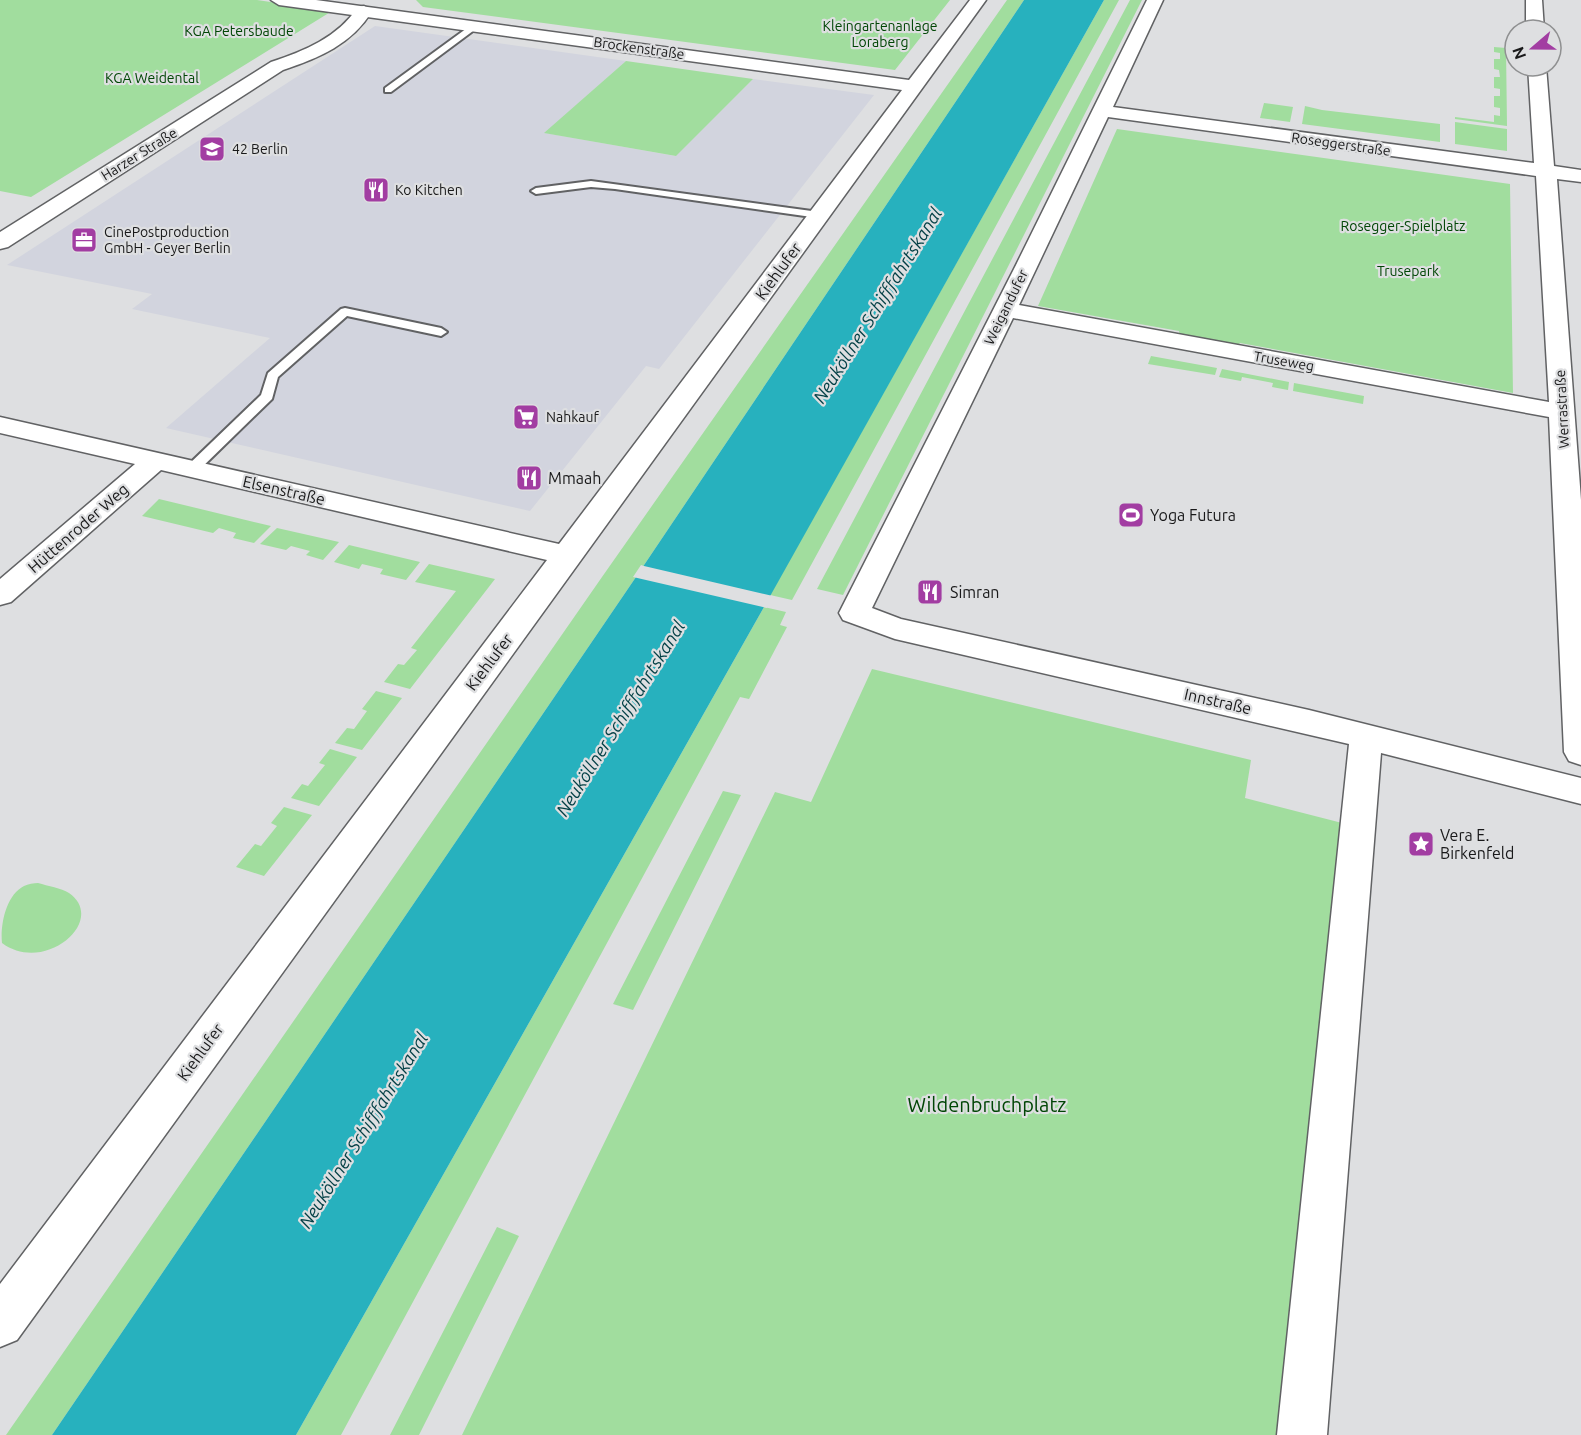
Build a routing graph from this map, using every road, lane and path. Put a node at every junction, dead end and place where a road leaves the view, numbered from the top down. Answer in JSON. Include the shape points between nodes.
{"nodes":[{"id":1,"x":279,"y":0,"type":"edge"},
{"id":2,"x":382,"y":0,"type":"edge"},
{"id":3,"x":978,"y":0,"type":"edge"},
{"id":4,"x":1155,"y":0,"type":"edge"},
{"id":5,"x":1534,"y":0,"type":"edge"},
{"id":6,"x":364,"y":11,"type":"junction"},
{"id":7,"x":1535,"y":18,"type":"edge"},
{"id":8,"x":474,"y":26,"type":"junction"},
{"id":9,"x":1538,"y":78,"type":"edge"},
{"id":10,"x":914,"y":86,"type":"junction"},
{"id":11,"x":388,"y":90,"type":"dead end"},
{"id":12,"x":1102,"y":111,"type":"junction"},
{"id":13,"x":1545,"y":172,"type":"junction"},
{"id":14,"x":1581,"y":176,"type":"edge"},
{"id":15,"x":536,"y":191,"type":"dead end"},
{"id":16,"x":819,"y":215,"type":"junction"},
{"id":17,"x":0,"y":242,"type":"edge"},
{"id":18,"x":1005,"y":309,"type":"junction"},
{"id":19,"x":441,"y":332,"type":"dead end"},
{"id":20,"x":1562,"y":412,"type":"junction"},
{"id":21,"x":0,"y":424,"type":"edge"},
{"id":22,"x":155,"y":461,"type":"junction"},
{"id":23,"x":192,"y":469,"type":"junction"},
{"id":24,"x":568,"y":555,"type":"junction"},
{"id":25,"x":0,"y":595,"type":"edge"},
{"id":26,"x":854,"y":613,"type":"joint"},
{"id":27,"x":1366,"y":737,"type":"junction"},
{"id":28,"x":1581,"y":752,"type":"edge"},
{"id":29,"x":1581,"y":791,"type":"edge"},
{"id":30,"x":0,"y":1323,"type":"edge"},
{"id":31,"x":1302,"y":1435,"type":"edge"}],
"edges":[{"from":1,"to":6,"type":"street","name":"Brockenstraße"},
{"from":2,"to":6,"type":"street","name":"Harzer Straße"},
{"from":3,"to":10,"type":"street","name":"Kiehlufer"},
{"from":4,"to":12,"type":"street","name":"Weigandufer"},
{"from":5,"to":7,"type":"street"},
{"from":6,"to":8,"type":"street","name":"Brockenstraße"},
{"from":6,"to":17,"type":"street","name":"Harzer Straße","via":[[359,22],[337,38],[307,56],[277,66]]},
{"from":8,"to":10,"type":"street","name":"Brockenstraße"},
{"from":8,"to":11,"type":"lane"},
{"from":9,"to":13,"type":"street","name":"Werrastraße"},
{"from":10,"to":16,"type":"street","name":"Kiehlufer"},
{"from":12,"to":13,"type":"street","name":"Roseggerstraße"},
{"from":12,"to":18,"type":"street","name":"Weigandufer"},
{"from":13,"to":14,"type":"street","name":"Roseggerstraße"},
{"from":13,"to":20,"type":"street","name":"Werrastraße"},
{"from":15,"to":16,"type":"lane","via":[[591,184],[615,186]]},
{"from":16,"to":24,"type":"street","name":"Kiehlufer"},
{"from":18,"to":20,"type":"street","name":"Truseweg"},
{"from":18,"to":26,"type":"street","name":"Weigandufer"},
{"from":19,"to":23,"type":"lane","via":[[345,312],[272,376],[267,396]]},
{"from":20,"to":28,"type":"street","name":"Werrastraße"},
{"from":21,"to":22,"type":"street","name":"Elsenstraße"},
{"from":22,"to":23,"type":"street","name":"Elsenstraße"},
{"from":22,"to":25,"type":"street","name":"Hüttenroder Weg"},
{"from":23,"to":24,"type":"street","name":"Elsenstraße"},
{"from":24,"to":30,"type":"street","name":"Kiehlufer"},
{"from":26,"to":27,"type":"street","name":"Innstraße","via":[[895,628]]},
{"from":27,"to":29,"type":"street","name":"Innstraße"},
{"from":27,"to":31,"type":"street"}]}
